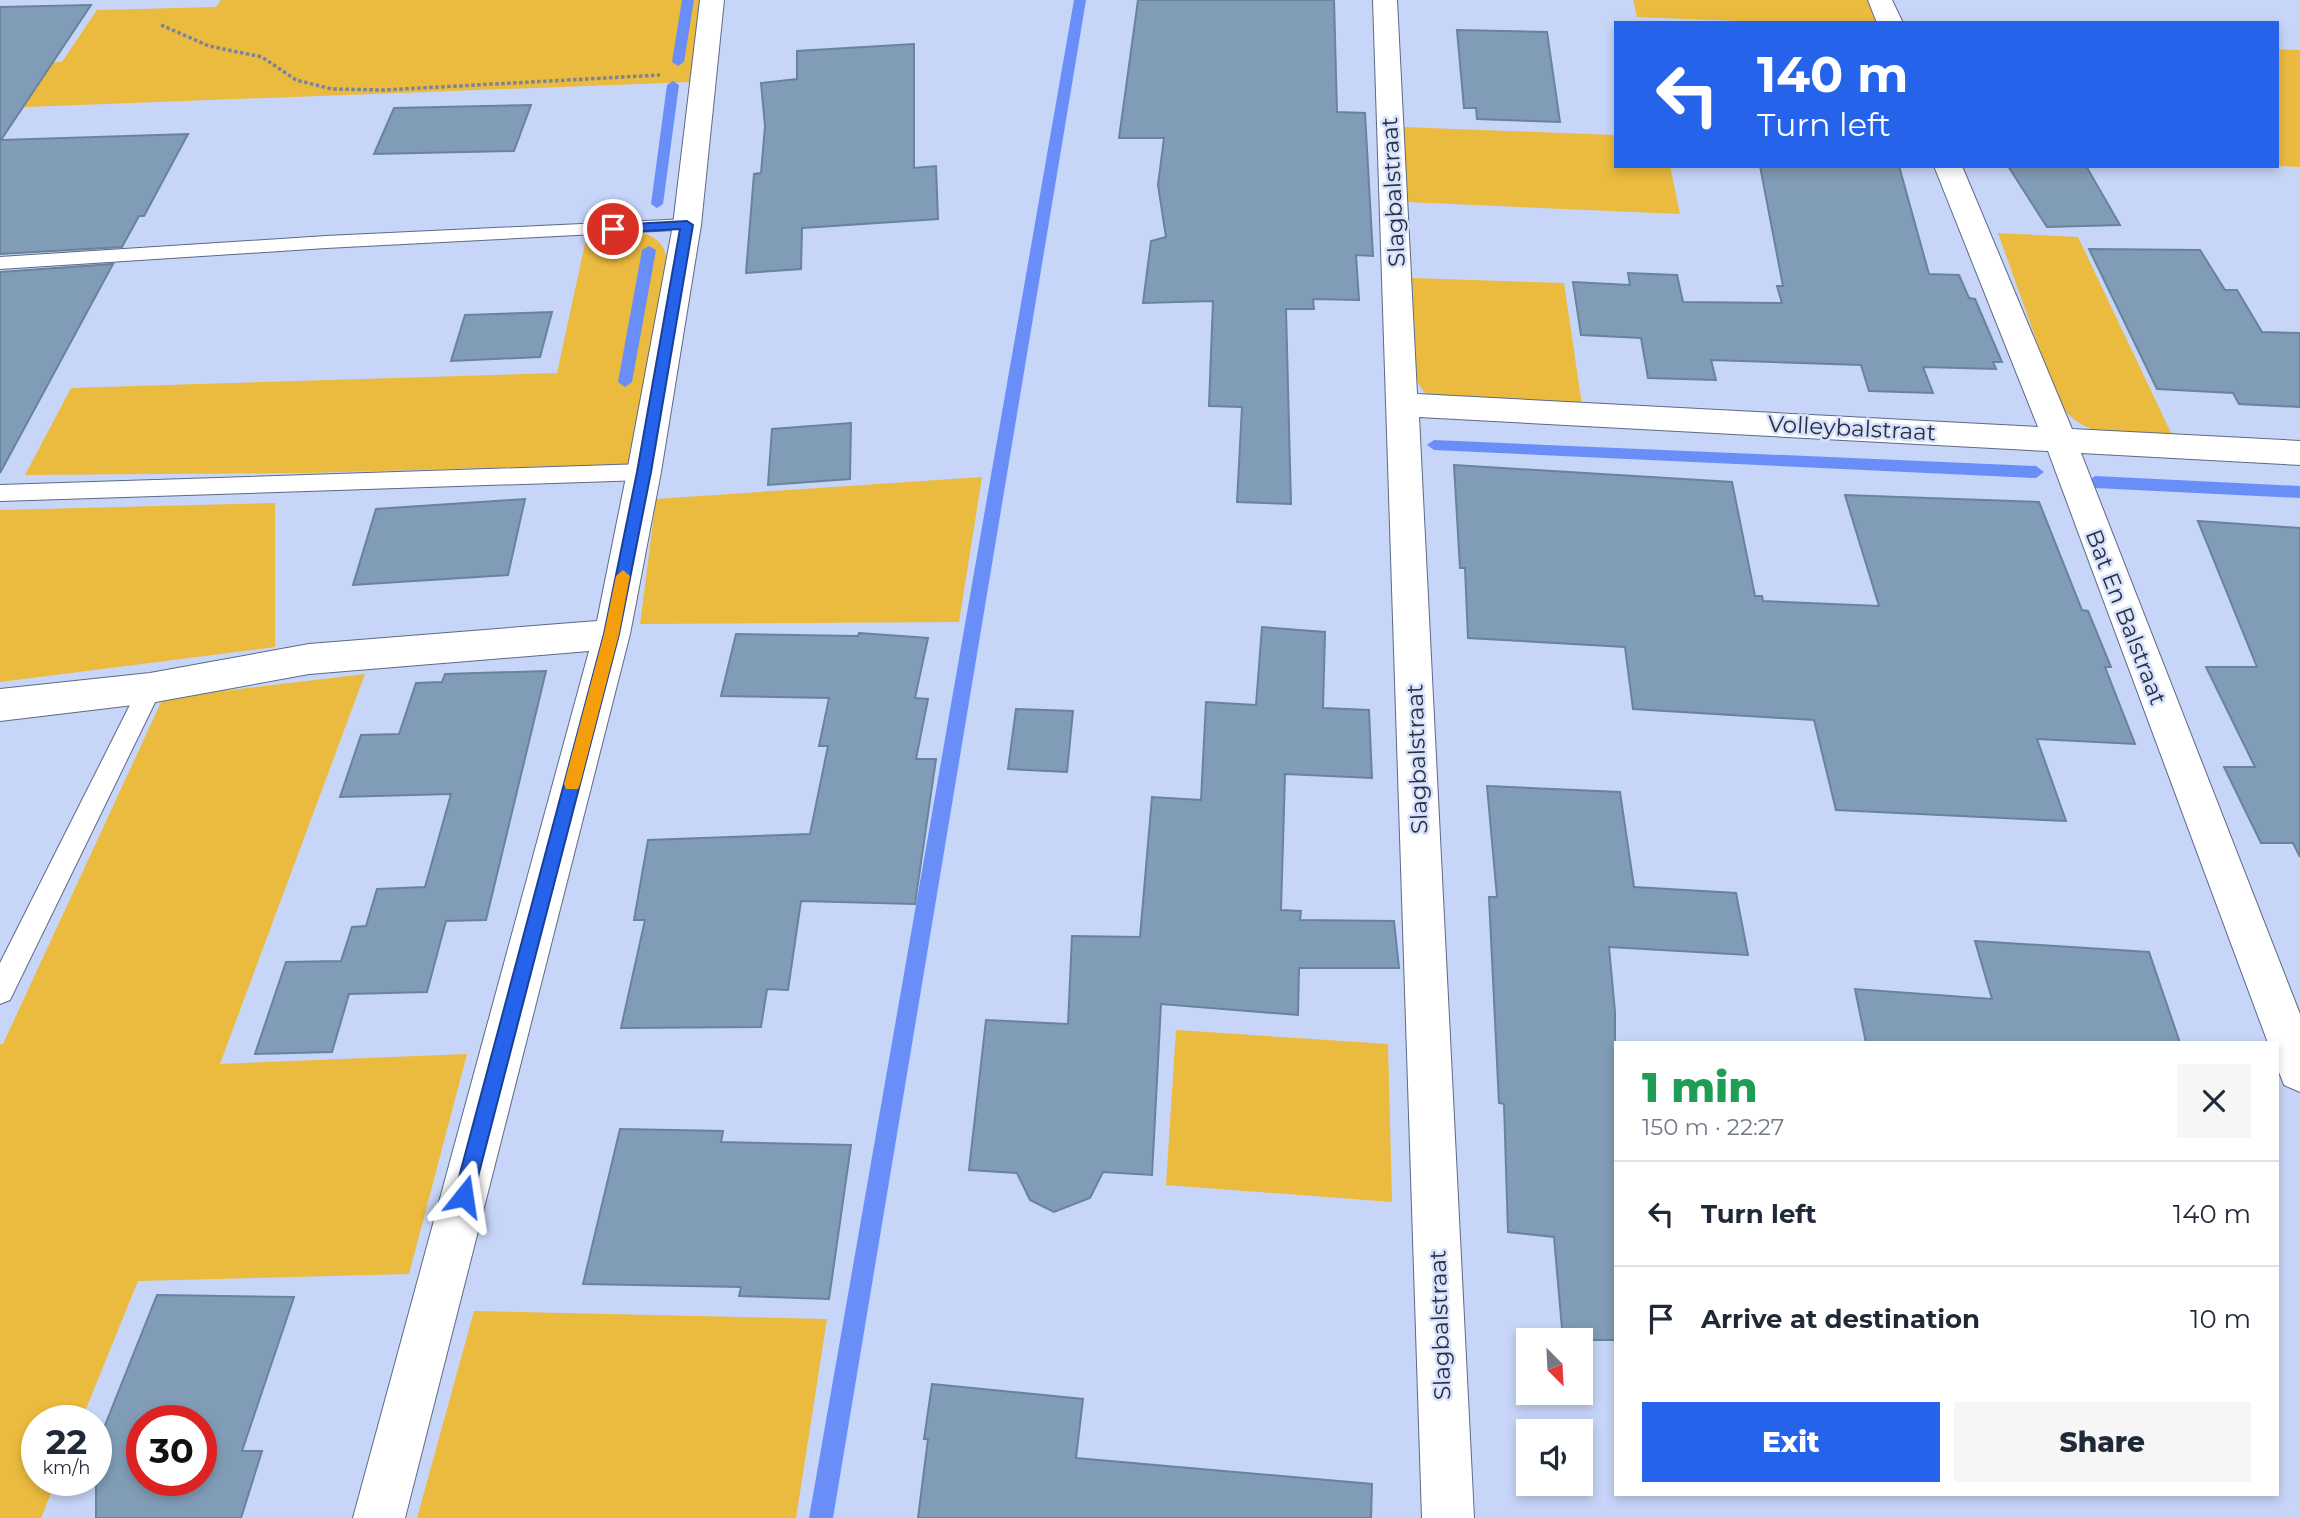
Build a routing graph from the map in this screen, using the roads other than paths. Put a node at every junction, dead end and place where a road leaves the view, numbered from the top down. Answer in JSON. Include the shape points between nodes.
{"nodes":[{"id":1,"x":712,"y":0,"type":"edge"},
{"id":2,"x":1385,"y":0,"type":"edge"},
{"id":3,"x":1880,"y":0,"type":"edge"},
{"id":4,"x":1888,"y":21,"type":"edge"},
{"id":5,"x":1949,"y":168,"type":"edge"},
{"id":6,"x":687,"y":225,"type":"junction"},
{"id":7,"x":0,"y":262,"type":"edge"},
{"id":8,"x":1403,"y":405,"type":"junction"},
{"id":9,"x":2059,"y":438,"type":"junction"},
{"id":10,"x":2300,"y":453,"type":"edge"},
{"id":11,"x":644,"y":472,"type":"junction"},
{"id":12,"x":0,"y":493,"type":"edge"},
{"id":13,"x":612,"y":634,"type":"junction"},
{"id":14,"x":150,"y":688,"type":"junction"},
{"id":15,"x":0,"y":705,"type":"edge"},
{"id":16,"x":0,"y":991,"type":"edge"},
{"id":17,"x":2300,"y":1070,"type":"edge"},
{"id":18,"x":379,"y":1518,"type":"edge"},
{"id":19,"x":1448,"y":1518,"type":"edge"}],
"edges":[{"from":1,"to":6,"type":"street"},
{"from":2,"to":8,"type":"street","name":"Slagbalstraat"},
{"from":3,"to":4,"type":"street"},
{"from":5,"to":9,"type":"street","name":"Bat En Balstraat"},
{"from":6,"to":7,"type":"lane"},
{"from":6,"to":11,"type":"street"},
{"from":8,"to":9,"type":"street","name":"Volleybalstraat"},
{"from":8,"to":19,"type":"street","name":"Slagbalstraat"},
{"from":9,"to":10,"type":"street","name":"Volleybalstraat"},
{"from":9,"to":17,"type":"street","name":"Bat En Balstraat"},
{"from":11,"to":12,"type":"lane"},
{"from":11,"to":13,"type":"street"},
{"from":13,"to":14,"type":"street","via":[[309,659]]},
{"from":13,"to":18,"type":"street"},
{"from":14,"to":15,"type":"street"},
{"from":14,"to":16,"type":"lane"}]}
